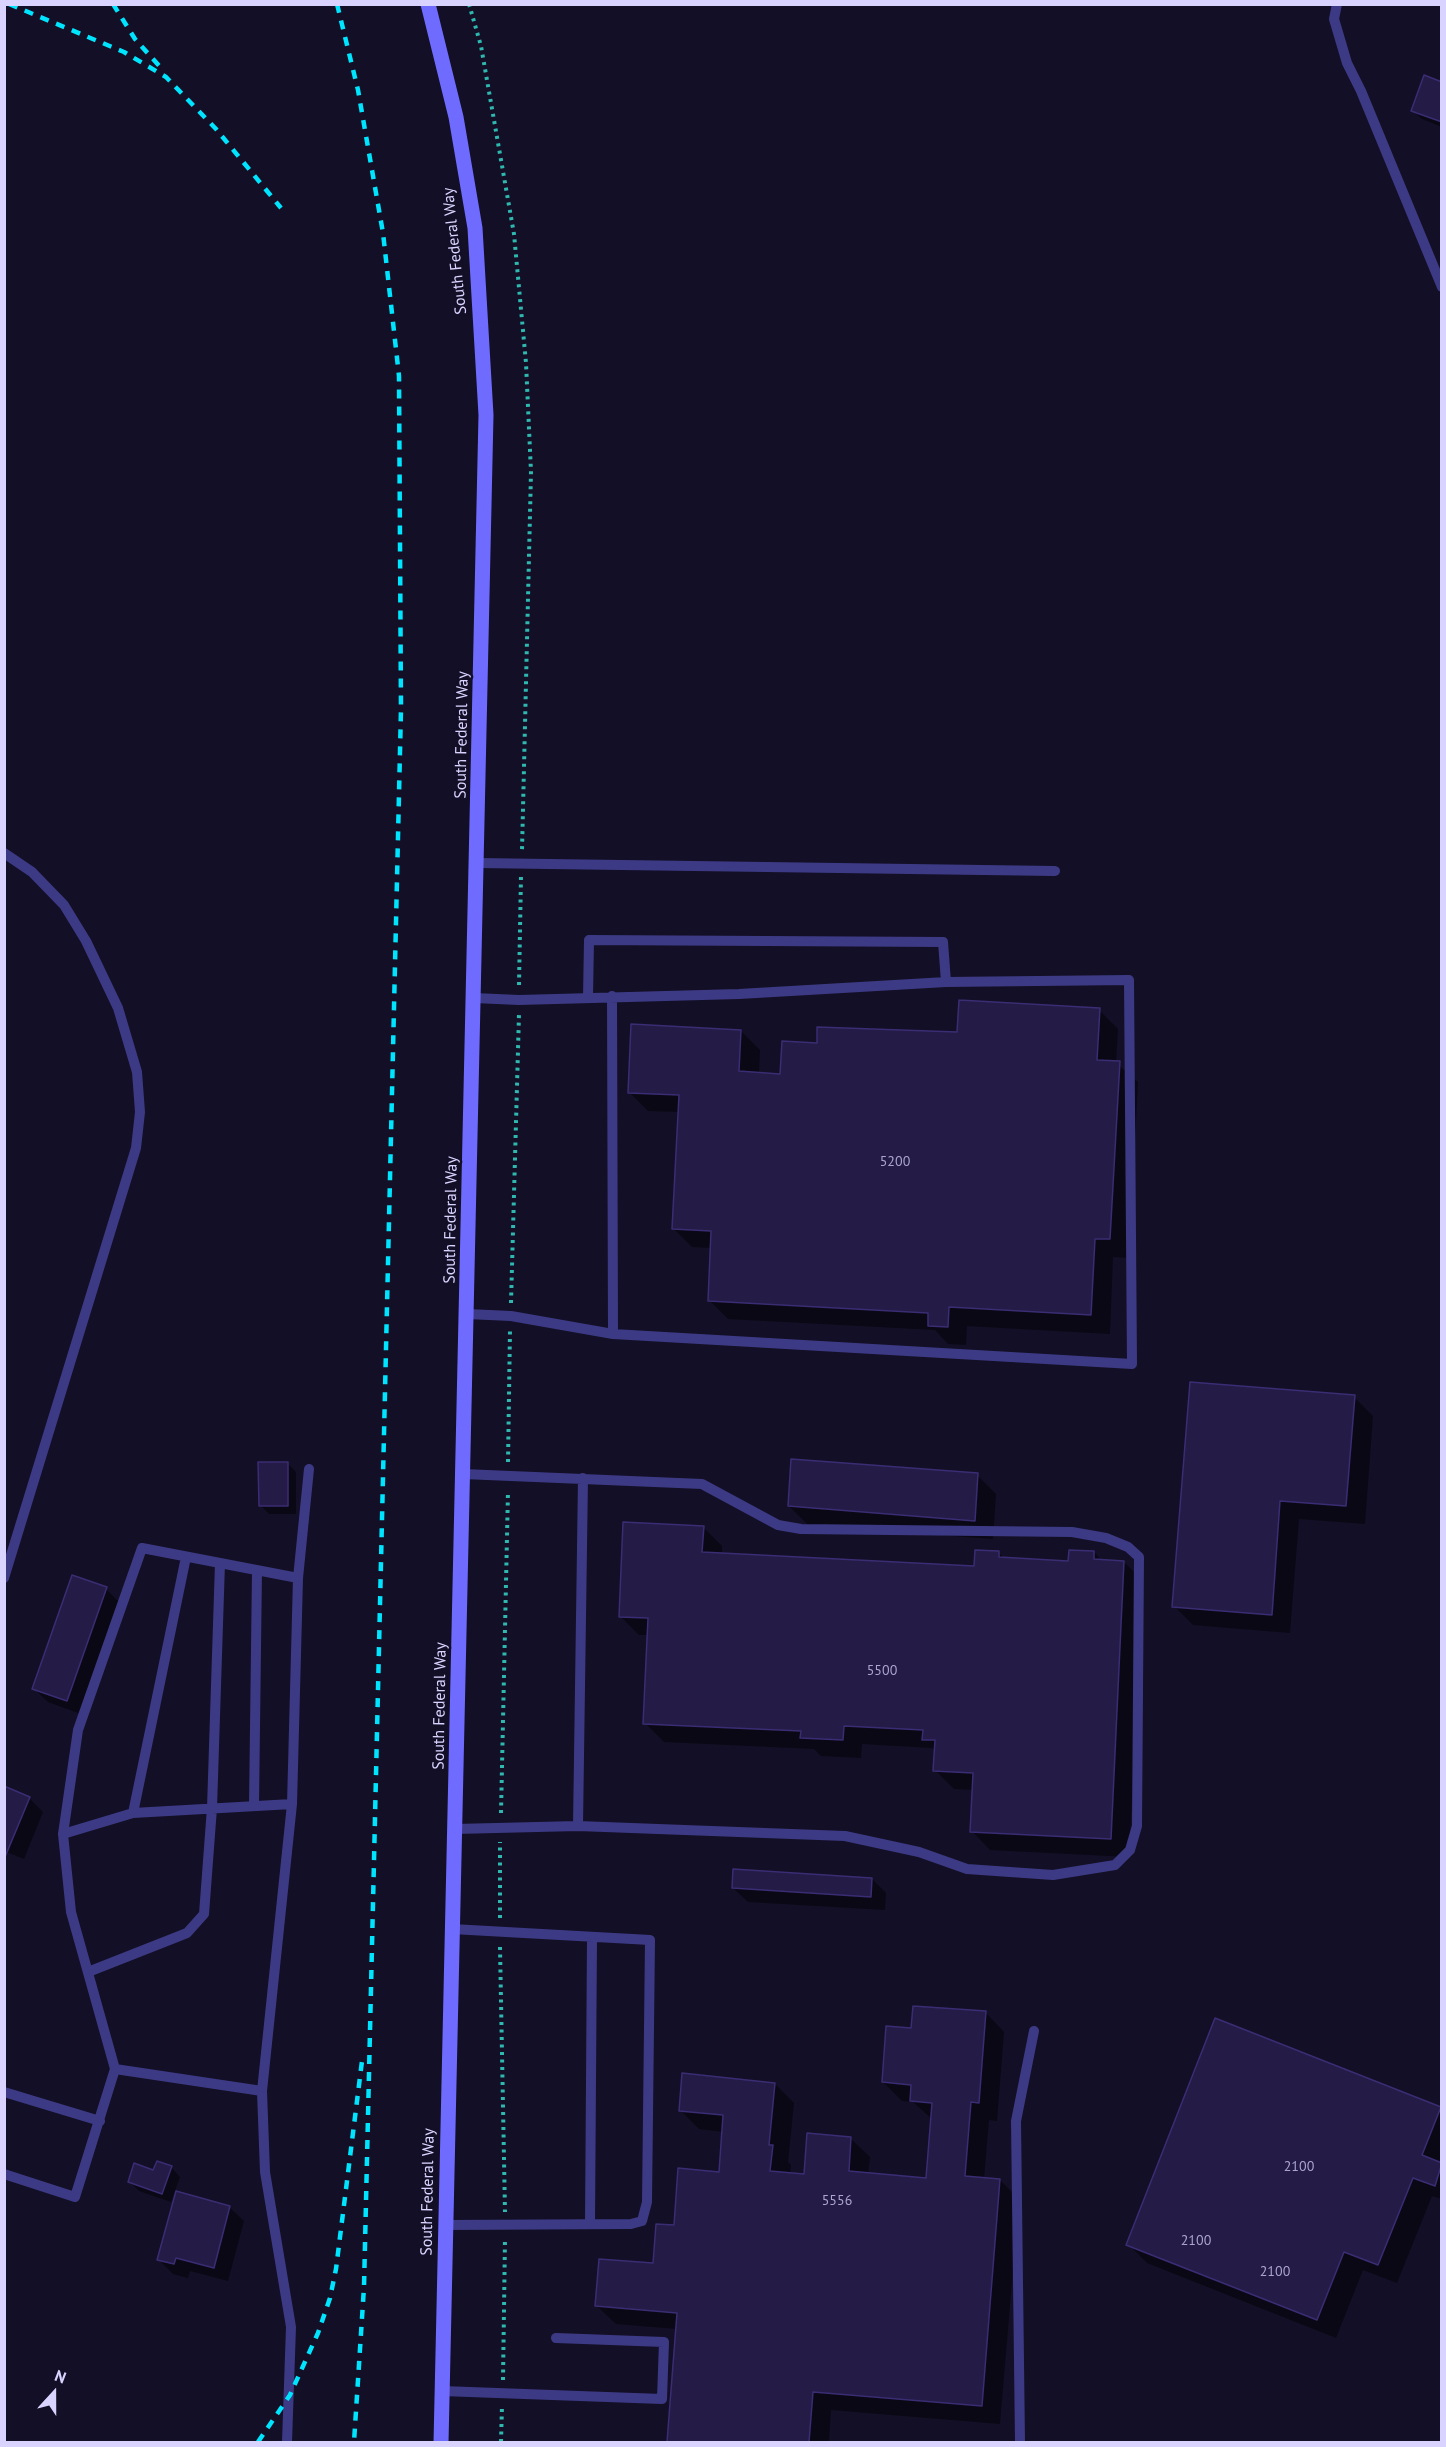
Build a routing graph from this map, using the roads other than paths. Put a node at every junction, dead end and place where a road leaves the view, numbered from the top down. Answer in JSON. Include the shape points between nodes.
{"nodes":[{"id":1,"x":428,"y":4,"type":"edge"},
{"id":2,"x":1337,"y":4,"type":"edge"},
{"id":3,"x":1442,"y":287,"type":"edge"},
{"id":4,"x":4,"y":853,"type":"edge"},
{"id":5,"x":477,"y":863,"type":"junction"},
{"id":6,"x":1056,"y":871,"type":"dead end"},
{"id":7,"x":946,"y":981,"type":"junction"},
{"id":8,"x":612,"y":996,"type":"junction"},
{"id":9,"x":588,"y":997,"type":"junction"},
{"id":10,"x":474,"y":998,"type":"junction"},
{"id":11,"x":467,"y":1314,"type":"junction"},
{"id":12,"x":613,"y":1334,"type":"junction"},
{"id":13,"x":309,"y":1469,"type":"dead end"},
{"id":14,"x":463,"y":1474,"type":"junction"},
{"id":15,"x":583,"y":1479,"type":"junction"},
{"id":16,"x":186,"y":1557,"type":"junction"},
{"id":17,"x":220,"y":1563,"type":"junction"},
{"id":18,"x":258,"y":1570,"type":"junction"},
{"id":19,"x":4,"y":1578,"type":"edge"},
{"id":20,"x":298,"y":1578,"type":"junction"},
{"id":21,"x":292,"y":1804,"type":"junction"},
{"id":22,"x":254,"y":1806,"type":"junction"},
{"id":23,"x":212,"y":1808,"type":"junction"},
{"id":24,"x":134,"y":1813,"type":"junction"},
{"id":25,"x":578,"y":1826,"type":"junction"},
{"id":26,"x":455,"y":1829,"type":"junction"},
{"id":27,"x":63,"y":1834,"type":"junction"},
{"id":28,"x":452,"y":1929,"type":"junction"},
{"id":29,"x":592,"y":1938,"type":"junction"},
{"id":30,"x":88,"y":1972,"type":"junction"},
{"id":31,"x":1034,"y":2031,"type":"dead end"},
{"id":32,"x":115,"y":2069,"type":"junction"},
{"id":33,"x":262,"y":2091,"type":"junction"},
{"id":34,"x":4,"y":2092,"type":"edge"},
{"id":35,"x":100,"y":2121,"type":"junction"},
{"id":36,"x":4,"y":2174,"type":"edge"},
{"id":37,"x":590,"y":2223,"type":"junction"},
{"id":38,"x":446,"y":2225,"type":"junction"},
{"id":39,"x":556,"y":2338,"type":"dead end"},
{"id":40,"x":442,"y":2391,"type":"junction"},
{"id":41,"x":287,"y":2442,"type":"edge"},
{"id":42,"x":441,"y":2442,"type":"edge"},
{"id":43,"x":1020,"y":2442,"type":"edge"}],
"edges":[{"from":1,"to":5,"type":"main road","name":"South Federal Way","via":[[456,117],[475,228],[485,404]]},
{"from":2,"to":3,"type":"lane","via":[[1334,19],[1347,63]]},
{"from":4,"to":19,"type":"lane","via":[[32,872],[64,905],[86,941],[118,1008],[137,1072],[140,1112],[136,1148]]},
{"from":5,"to":6,"type":"lane"},
{"from":5,"to":10,"type":"main road","name":"South Federal Way"},
{"from":7,"to":8,"type":"lane","via":[[739,994]]},
{"from":7,"to":9,"type":"lane","via":[[943,942],[590,940]]},
{"from":7,"to":12,"type":"lane","via":[[1129,980],[1132,1364]]},
{"from":8,"to":9,"type":"lane"},
{"from":8,"to":12,"type":"lane"},
{"from":9,"to":10,"type":"lane"},
{"from":10,"to":11,"type":"main road","name":"South Federal Way"},
{"from":11,"to":12,"type":"lane","via":[[511,1316]]},
{"from":11,"to":14,"type":"main road","name":"South Federal Way"},
{"from":13,"to":20,"type":"lane"},
{"from":14,"to":15,"type":"lane"},
{"from":14,"to":26,"type":"main road","name":"South Federal Way"},
{"from":15,"to":25,"type":"lane"},
{"from":15,"to":25,"type":"lane","via":[[702,1484],[778,1525],[801,1529],[1072,1532],[1106,1538],[1128,1547],[1139,1557],[1137,1826],[1130,1850],[1114,1865],[1053,1875],[967,1869],[919,1852],[845,1836]]},
{"from":16,"to":17,"type":"lane"},
{"from":16,"to":24,"type":"lane"},
{"from":16,"to":27,"type":"lane","via":[[142,1548],[78,1730]]},
{"from":17,"to":18,"type":"lane"},
{"from":17,"to":23,"type":"lane"},
{"from":18,"to":20,"type":"lane"},
{"from":18,"to":22,"type":"lane"},
{"from":20,"to":21,"type":"lane"},
{"from":21,"to":22,"type":"lane"},
{"from":21,"to":33,"type":"lane"},
{"from":22,"to":23,"type":"lane"},
{"from":23,"to":24,"type":"lane"},
{"from":23,"to":30,"type":"lane","via":[[204,1914],[187,1933]]},
{"from":24,"to":27,"type":"lane"},
{"from":25,"to":26,"type":"lane"},
{"from":26,"to":28,"type":"main road","name":"South Federal Way"},
{"from":27,"to":30,"type":"lane","via":[[71,1912]]},
{"from":28,"to":29,"type":"lane"},
{"from":28,"to":38,"type":"main road","name":"South Federal Way"},
{"from":29,"to":37,"type":"lane"},
{"from":29,"to":37,"type":"lane","via":[[650,1940],[647,2202],[642,2221]]},
{"from":30,"to":32,"type":"lane"},
{"from":31,"to":43,"type":"lane","via":[[1016,2121]]},
{"from":32,"to":33,"type":"lane"},
{"from":32,"to":35,"type":"lane"},
{"from":33,"to":41,"type":"lane","via":[[266,2172],[291,2327]]},
{"from":34,"to":35,"type":"lane"},
{"from":35,"to":36,"type":"lane","via":[[75,2197]]},
{"from":37,"to":38,"type":"lane"},
{"from":38,"to":40,"type":"main road","name":"South Federal Way"},
{"from":39,"to":40,"type":"lane","via":[[664,2342],[662,2399]]},
{"from":40,"to":42,"type":"main road","name":"South Federal Way"}]}
